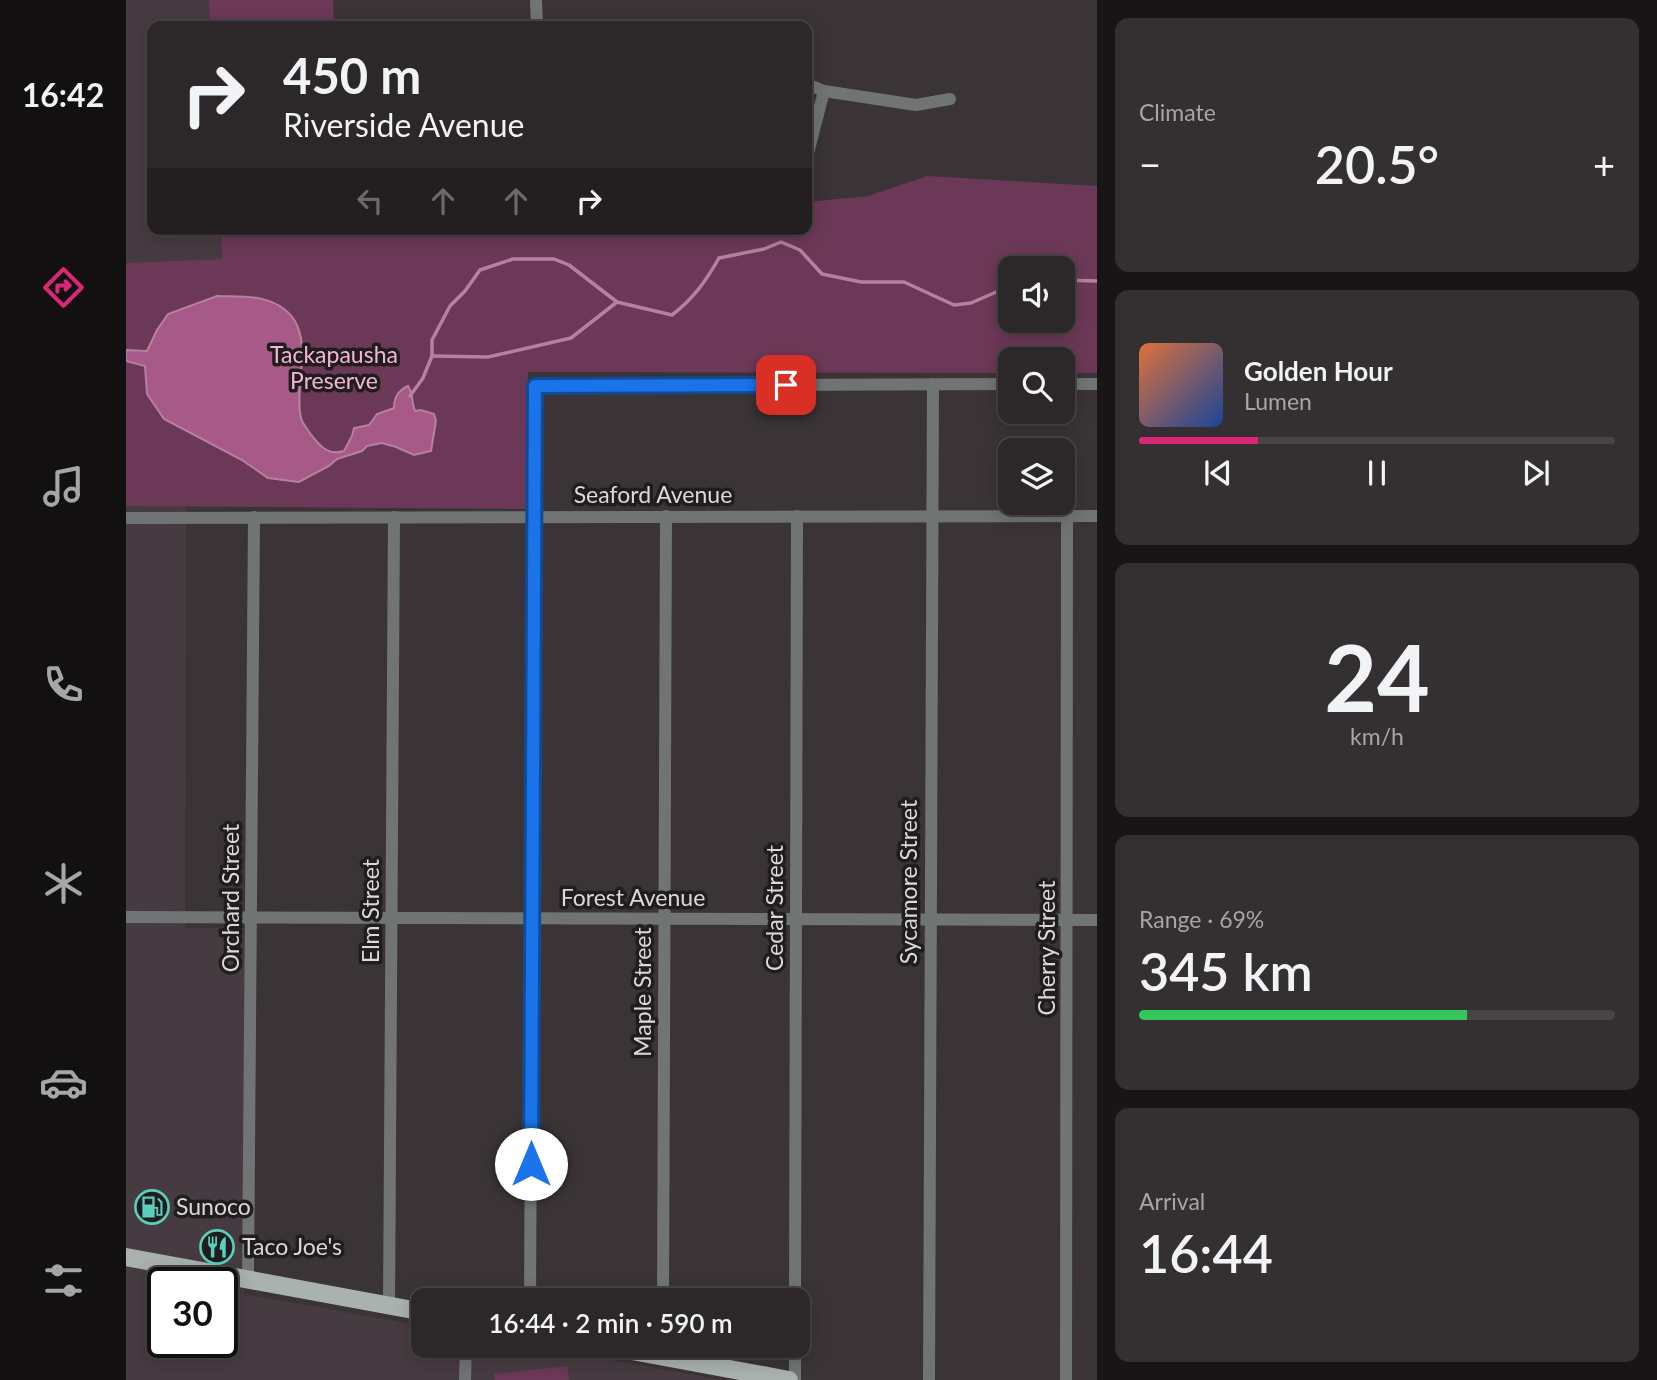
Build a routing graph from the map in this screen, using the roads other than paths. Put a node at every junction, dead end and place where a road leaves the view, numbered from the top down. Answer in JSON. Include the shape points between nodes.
{"nodes":[{"id":1,"x":536,"y":0,"type":"edge"},
{"id":2,"x":537,"y":21,"type":"edge"},
{"id":3,"x":812,"y":86,"type":"edge"},
{"id":4,"x":824,"y":91,"type":"junction"},
{"id":5,"x":950,"y":99,"type":"dead end"},
{"id":6,"x":812,"y":138,"type":"edge"},
{"id":7,"x":933,"y":384,"type":"junction"},
{"id":8,"x":998,"y":384,"type":"edge"},
{"id":9,"x":1075,"y":384,"type":"edge"},
{"id":10,"x":1097,"y":384,"type":"edge"},
{"id":11,"x":666,"y":516,"type":"junction"},
{"id":12,"x":797,"y":516,"type":"junction"},
{"id":13,"x":932,"y":516,"type":"junction"},
{"id":14,"x":1067,"y":516,"type":"junction"},
{"id":15,"x":1097,"y":516,"type":"edge"},
{"id":16,"x":254,"y":517,"type":"junction"},
{"id":17,"x":394,"y":517,"type":"junction"},
{"id":18,"x":533,"y":517,"type":"junction"},
{"id":19,"x":126,"y":518,"type":"edge"},
{"id":20,"x":126,"y":917,"type":"edge"},
{"id":21,"x":252,"y":918,"type":"junction"},
{"id":22,"x":392,"y":918,"type":"junction"},
{"id":23,"x":531,"y":918,"type":"junction"},
{"id":24,"x":664,"y":919,"type":"junction"},
{"id":25,"x":796,"y":919,"type":"junction"},
{"id":26,"x":930,"y":919,"type":"junction"},
{"id":27,"x":1068,"y":920,"type":"junction"},
{"id":28,"x":1097,"y":920,"type":"edge"},
{"id":29,"x":126,"y":1257,"type":"edge"},
{"id":30,"x":248,"y":1279,"type":"junction"},
{"id":31,"x":530,"y":1288,"type":"edge"},
{"id":32,"x":663,"y":1288,"type":"edge"},
{"id":33,"x":795,"y":1288,"type":"edge"},
{"id":34,"x":389,"y":1306,"type":"junction"},
{"id":35,"x":411,"y":1310,"type":"edge"},
{"id":36,"x":466,"y":1358,"type":"edge"},
{"id":37,"x":690,"y":1358,"type":"edge"},
{"id":38,"x":795,"y":1358,"type":"edge"},
{"id":39,"x":769,"y":1378,"type":"edge"},
{"id":40,"x":465,"y":1380,"type":"edge"},
{"id":41,"x":789,"y":1380,"type":"edge"},
{"id":42,"x":795,"y":1380,"type":"edge"},
{"id":43,"x":929,"y":1380,"type":"edge"},
{"id":44,"x":1066,"y":1380,"type":"edge"}],
"edges":[{"from":1,"to":2,"type":"street"},
{"from":3,"to":4,"type":"street"},
{"from":4,"to":5,"type":"street","via":[[916,105]]},
{"from":4,"to":6,"type":"street"},
{"from":7,"to":8,"type":"street"},
{"from":7,"to":13,"type":"street","name":"Sycamore Street"},
{"from":7,"to":18,"type":"street","via":[[535,386]]},
{"from":9,"to":10,"type":"street"},
{"from":11,"to":12,"type":"street","name":"Seaford Avenue"},
{"from":11,"to":18,"type":"street","name":"Seaford Avenue"},
{"from":11,"to":24,"type":"street","name":"Maple Street"},
{"from":12,"to":13,"type":"street","name":"Seaford Avenue"},
{"from":12,"to":25,"type":"street","name":"Cedar Street"},
{"from":13,"to":14,"type":"street","name":"Seaford Avenue"},
{"from":13,"to":26,"type":"street","name":"Sycamore Street"},
{"from":14,"to":15,"type":"street","name":"Seaford Avenue"},
{"from":14,"to":27,"type":"street","name":"Cherry Street"},
{"from":16,"to":17,"type":"street","name":"Seaford Avenue"},
{"from":16,"to":19,"type":"street","name":"Seaford Avenue"},
{"from":16,"to":21,"type":"street","name":"Orchard Street"},
{"from":17,"to":18,"type":"street","name":"Seaford Avenue"},
{"from":17,"to":22,"type":"street","name":"Elm Street"},
{"from":18,"to":23,"type":"street"},
{"from":20,"to":21,"type":"street","name":"Forest Avenue"},
{"from":21,"to":22,"type":"street","name":"Forest Avenue"},
{"from":21,"to":30,"type":"street","name":"Orchard Street"},
{"from":22,"to":23,"type":"street","name":"Forest Avenue"},
{"from":22,"to":34,"type":"street","name":"Elm Street"},
{"from":23,"to":24,"type":"street","name":"Forest Avenue"},
{"from":23,"to":31,"type":"street"},
{"from":24,"to":25,"type":"street","name":"Forest Avenue"},
{"from":24,"to":32,"type":"street","name":"Maple Street"},
{"from":25,"to":26,"type":"street","name":"Forest Avenue"},
{"from":25,"to":33,"type":"street","name":"Cedar Street"},
{"from":26,"to":27,"type":"street","name":"Forest Avenue"},
{"from":26,"to":43,"type":"street","name":"Sycamore Street"},
{"from":27,"to":28,"type":"street","name":"Forest Avenue"},
{"from":27,"to":44,"type":"street","name":"Cherry Street"},
{"from":29,"to":30,"type":"main road"},
{"from":30,"to":34,"type":"main road"},
{"from":34,"to":35,"type":"main road"},
{"from":36,"to":40,"type":"street"},
{"from":37,"to":39,"type":"main road"},
{"from":38,"to":42,"type":"street"},
{"from":39,"to":41,"type":"main road"}]}
